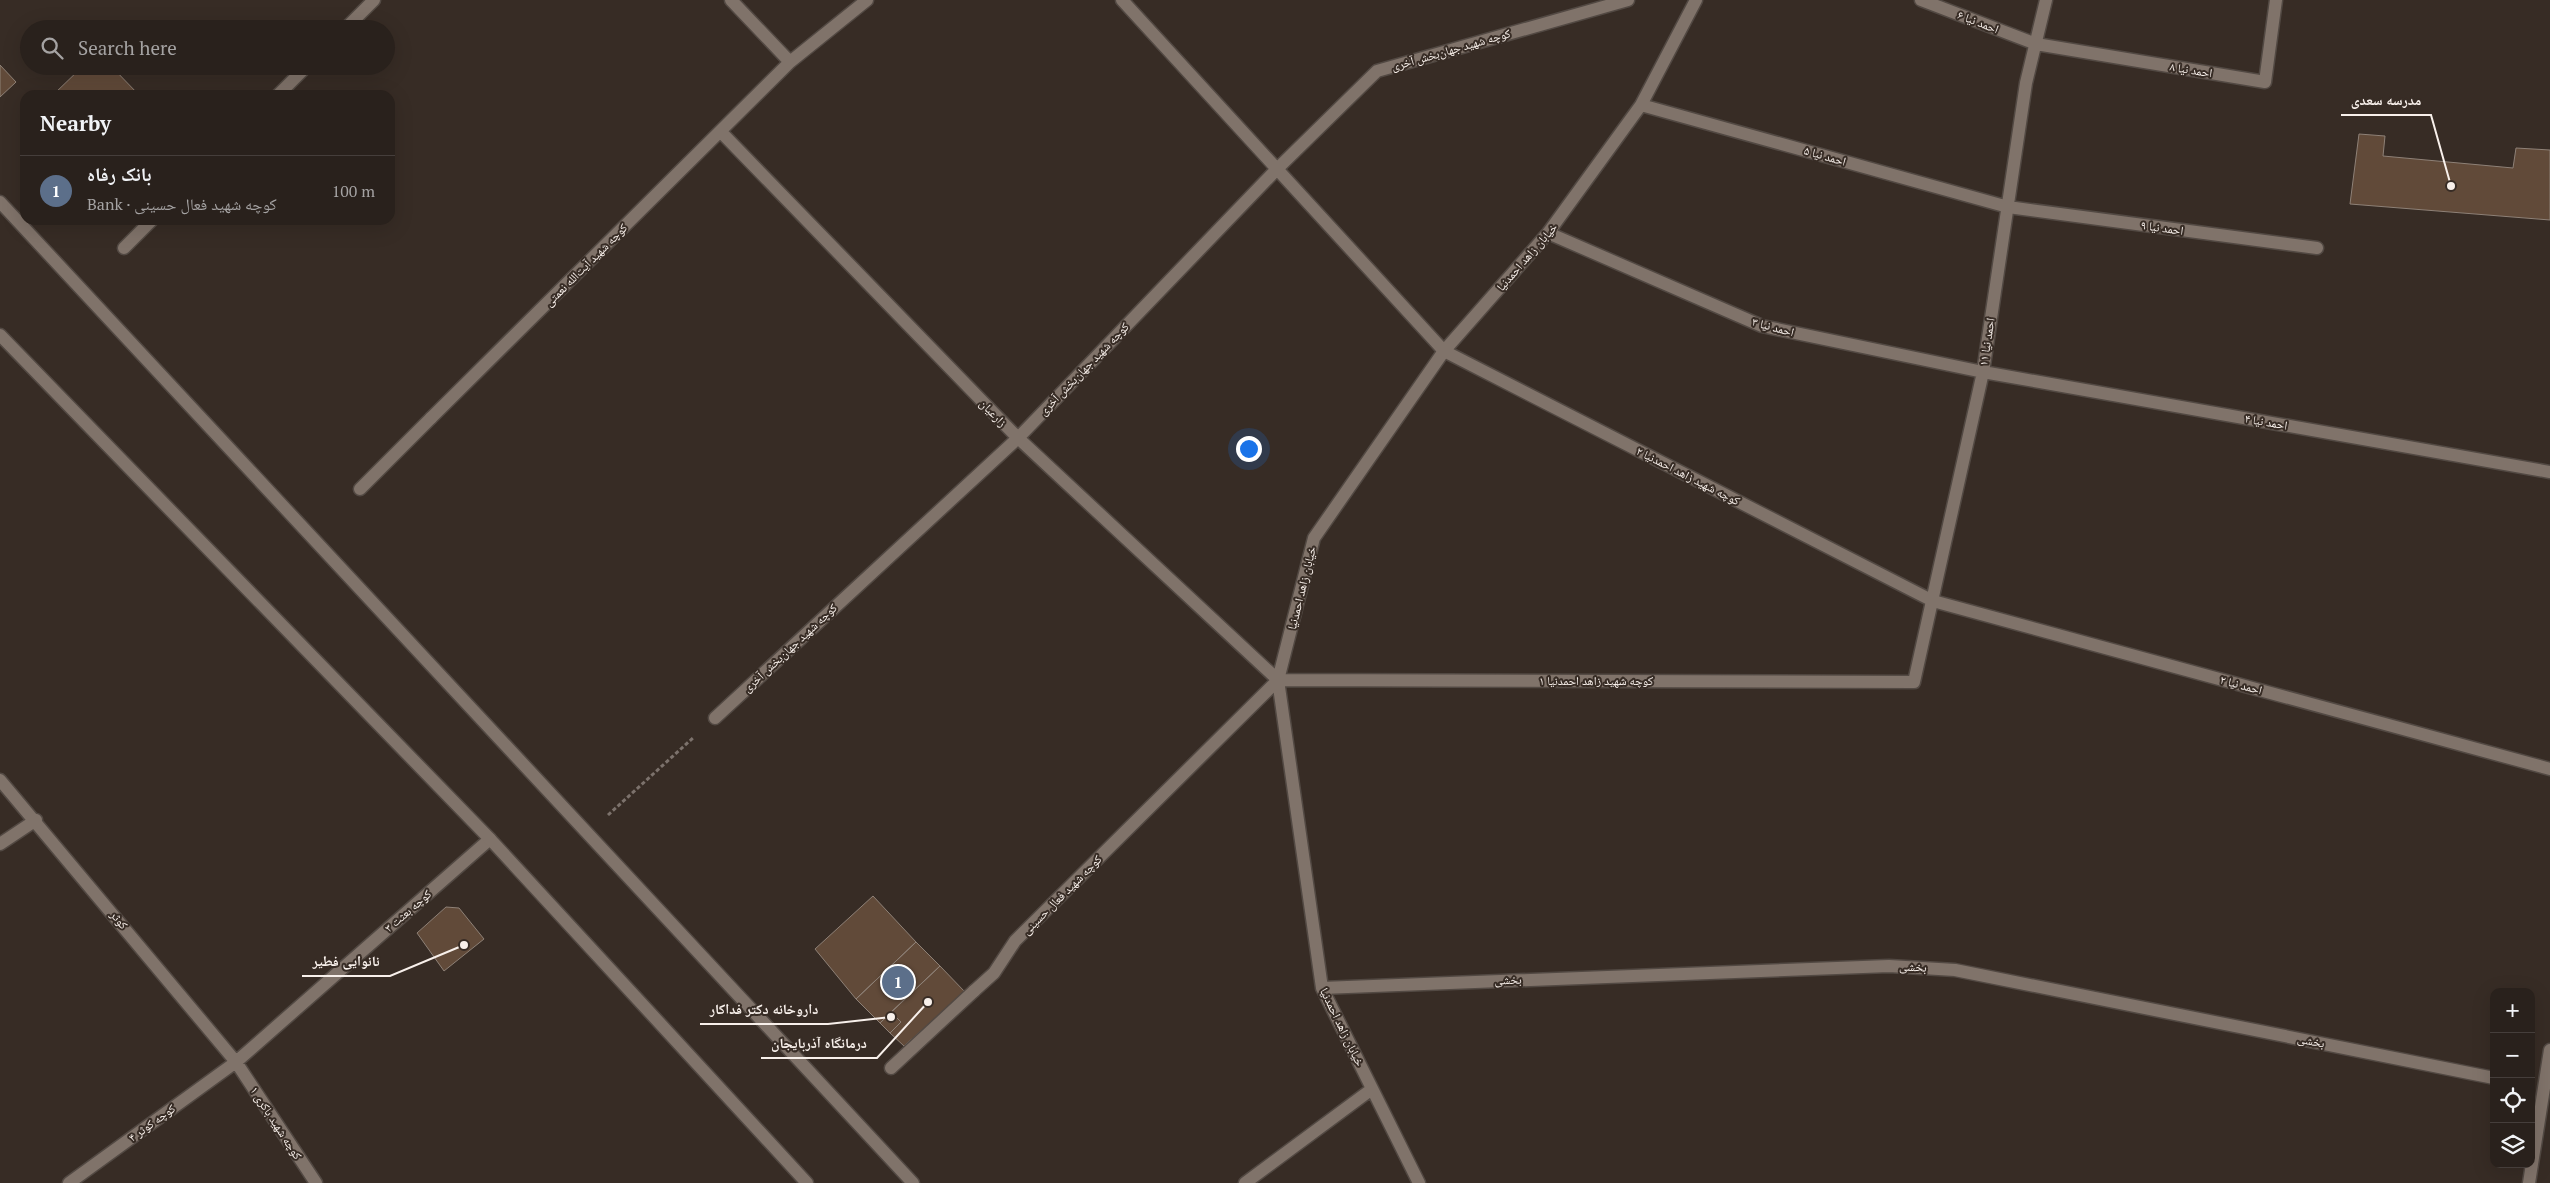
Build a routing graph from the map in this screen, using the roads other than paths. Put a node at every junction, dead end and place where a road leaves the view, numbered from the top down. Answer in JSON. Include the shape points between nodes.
{"nodes":[{"id":1,"x":374,"y":0,"type":"edge"},
{"id":2,"x":731,"y":0,"type":"edge"},
{"id":3,"x":866,"y":0,"type":"edge"},
{"id":4,"x":1122,"y":0,"type":"edge"},
{"id":5,"x":1628,"y":0,"type":"edge"},
{"id":6,"x":1696,"y":0,"type":"edge"},
{"id":7,"x":1920,"y":0,"type":"edge"},
{"id":8,"x":2046,"y":0,"type":"edge"},
{"id":9,"x":2276,"y":0,"type":"edge"},
{"id":10,"x":354,"y":20,"type":"edge"},
{"id":11,"x":2036,"y":44,"type":"junction"},
{"id":12,"x":790,"y":62,"type":"junction"},
{"id":13,"x":298,"y":75,"type":"edge"},
{"id":14,"x":283,"y":90,"type":"edge"},
{"id":15,"x":1641,"y":105,"type":"junction"},
{"id":16,"x":721,"y":132,"type":"junction"},
{"id":17,"x":1277,"y":169,"type":"junction"},
{"id":18,"x":0,"y":202,"type":"edge"},
{"id":19,"x":2008,"y":207,"type":"junction"},
{"id":20,"x":20,"y":223,"type":"edge"},
{"id":21,"x":21,"y":225,"type":"edge"},
{"id":22,"x":147,"y":225,"type":"edge"},
{"id":23,"x":1548,"y":233,"type":"junction"},
{"id":24,"x":124,"y":248,"type":"dead end"},
{"id":25,"x":2316,"y":248,"type":"dead end"},
{"id":26,"x":0,"y":335,"type":"edge"},
{"id":27,"x":1444,"y":351,"type":"junction"},
{"id":28,"x":1982,"y":372,"type":"junction"},
{"id":29,"x":1018,"y":438,"type":"junction"},
{"id":30,"x":2550,"y":472,"type":"edge"},
{"id":31,"x":360,"y":489,"type":"dead end"},
{"id":32,"x":1933,"y":601,"type":"junction"},
{"id":33,"x":1278,"y":680,"type":"junction"},
{"id":34,"x":1914,"y":682,"type":"joint"},
{"id":35,"x":715,"y":718,"type":"road end"},
{"id":36,"x":2550,"y":768,"type":"edge"},
{"id":37,"x":0,"y":780,"type":"edge"},
{"id":38,"x":36,"y":820,"type":"junction"},
{"id":39,"x":490,"y":839,"type":"junction"},
{"id":40,"x":0,"y":844,"type":"edge"},
{"id":41,"x":1322,"y":988,"type":"junction"},
{"id":42,"x":2550,"y":1050,"type":"edge"},
{"id":43,"x":236,"y":1062,"type":"junction"},
{"id":44,"x":891,"y":1068,"type":"dead end"},
{"id":45,"x":2490,"y":1077,"type":"edge"},
{"id":46,"x":2535,"y":1087,"type":"edge"},
{"id":47,"x":1372,"y":1089,"type":"junction"},
{"id":48,"x":2544,"y":1089,"type":"junction"},
{"id":49,"x":69,"y":1183,"type":"edge"},
{"id":50,"x":316,"y":1183,"type":"edge"},
{"id":51,"x":807,"y":1183,"type":"edge"},
{"id":52,"x":913,"y":1183,"type":"edge"},
{"id":53,"x":1245,"y":1183,"type":"edge"},
{"id":54,"x":1419,"y":1183,"type":"edge"},
{"id":55,"x":2529,"y":1183,"type":"edge"}],
"edges":[{"from":1,"to":10,"type":"street"},
{"from":2,"to":12,"type":"street"},
{"from":3,"to":12,"type":"street","name":"کوچه شهید آیت‌الله نعمتی"},
{"from":4,"to":17,"type":"street"},
{"from":5,"to":17,"type":"street","name":"کوچه شهید جهان‌بخش آخری","via":[[1377,70]]},
{"from":6,"to":15,"type":"street","name":"خیابان زاهد احمدنیا"},
{"from":7,"to":11,"type":"street","name":"احمد نیا ۶"},
{"from":8,"to":11,"type":"street","name":"احمد نیا ۱۱"},
{"from":9,"to":11,"type":"street","name":"احمد نیا ۸","via":[[2265,82]]},
{"from":11,"to":19,"type":"street","name":"احمد نیا ۱۱","via":[[2026,83]]},
{"from":12,"to":16,"type":"street","name":"کوچه شهید آیت‌الله نعمتی"},
{"from":13,"to":14,"type":"street"},
{"from":15,"to":19,"type":"street","name":"احمد نیا ۵"},
{"from":15,"to":23,"type":"street","name":"خیابان زاهد احمدنیا"},
{"from":16,"to":29,"type":"street","name":"زارعیان"},
{"from":16,"to":31,"type":"street","name":"کوچه شهید آیت‌الله نعمتی"},
{"from":17,"to":27,"type":"street"},
{"from":17,"to":29,"type":"street","name":"کوچه شهید جهان‌بخش آخری"},
{"from":18,"to":20,"type":"street"},
{"from":19,"to":25,"type":"street","name":"احمد نیا ۹"},
{"from":19,"to":28,"type":"street","name":"احمد نیا ۱۱"},
{"from":21,"to":52,"type":"street"},
{"from":22,"to":24,"type":"street"},
{"from":23,"to":27,"type":"street","name":"خیابان زاهد احمدنیا"},
{"from":23,"to":28,"type":"street","name":"احمد نیا ۳","via":[[1762,326]]},
{"from":26,"to":39,"type":"street"},
{"from":27,"to":32,"type":"street","name":"کوچه شهید زاهد احمدنیا ۲"},
{"from":27,"to":33,"type":"street","name":"خیابان زاهد احمدنیا","via":[[1314,538]]},
{"from":28,"to":30,"type":"street","name":"احمد نیا ۴"},
{"from":28,"to":32,"type":"street","name":"احمد نیا ۱۱"},
{"from":29,"to":33,"type":"street","name":"زارعیان"},
{"from":29,"to":35,"type":"street","name":"کوچه شهید جهان‌بخش آخری"},
{"from":32,"to":34,"type":"street","name":"احمد نیا ۱۱"},
{"from":32,"to":36,"type":"street","name":"احمد نیا ۲"},
{"from":33,"to":34,"type":"street","name":"کوچه شهید زاهد احمدنیا ۱"},
{"from":33,"to":41,"type":"street","name":"خیابان زاهد احمدنیا"},
{"from":33,"to":44,"type":"street","name":"کوچه شهید فعال حسینی","via":[[1015,941],[994,973]]},
{"from":37,"to":38,"type":"street","name":"کوثر"},
{"from":38,"to":40,"type":"street"},
{"from":38,"to":43,"type":"street","name":"کوثر"},
{"from":39,"to":43,"type":"street","name":"کوچه بعثت ۳"},
{"from":39,"to":51,"type":"street"},
{"from":41,"to":45,"type":"street","name":"بخشی","via":[[1889,966],[1955,970]]},
{"from":41,"to":47,"type":"street","name":"خیابان زاهد احمدنیا"},
{"from":42,"to":48,"type":"street"},
{"from":43,"to":49,"type":"street","name":"کوچه کوثر ۴"},
{"from":43,"to":50,"type":"street","name":"کوچه شهید باکری ۱"},
{"from":46,"to":48,"type":"street"},
{"from":47,"to":53,"type":"street"},
{"from":47,"to":54,"type":"street","name":"خیابان زاهد احمدنیا"},
{"from":48,"to":55,"type":"street"}]}
